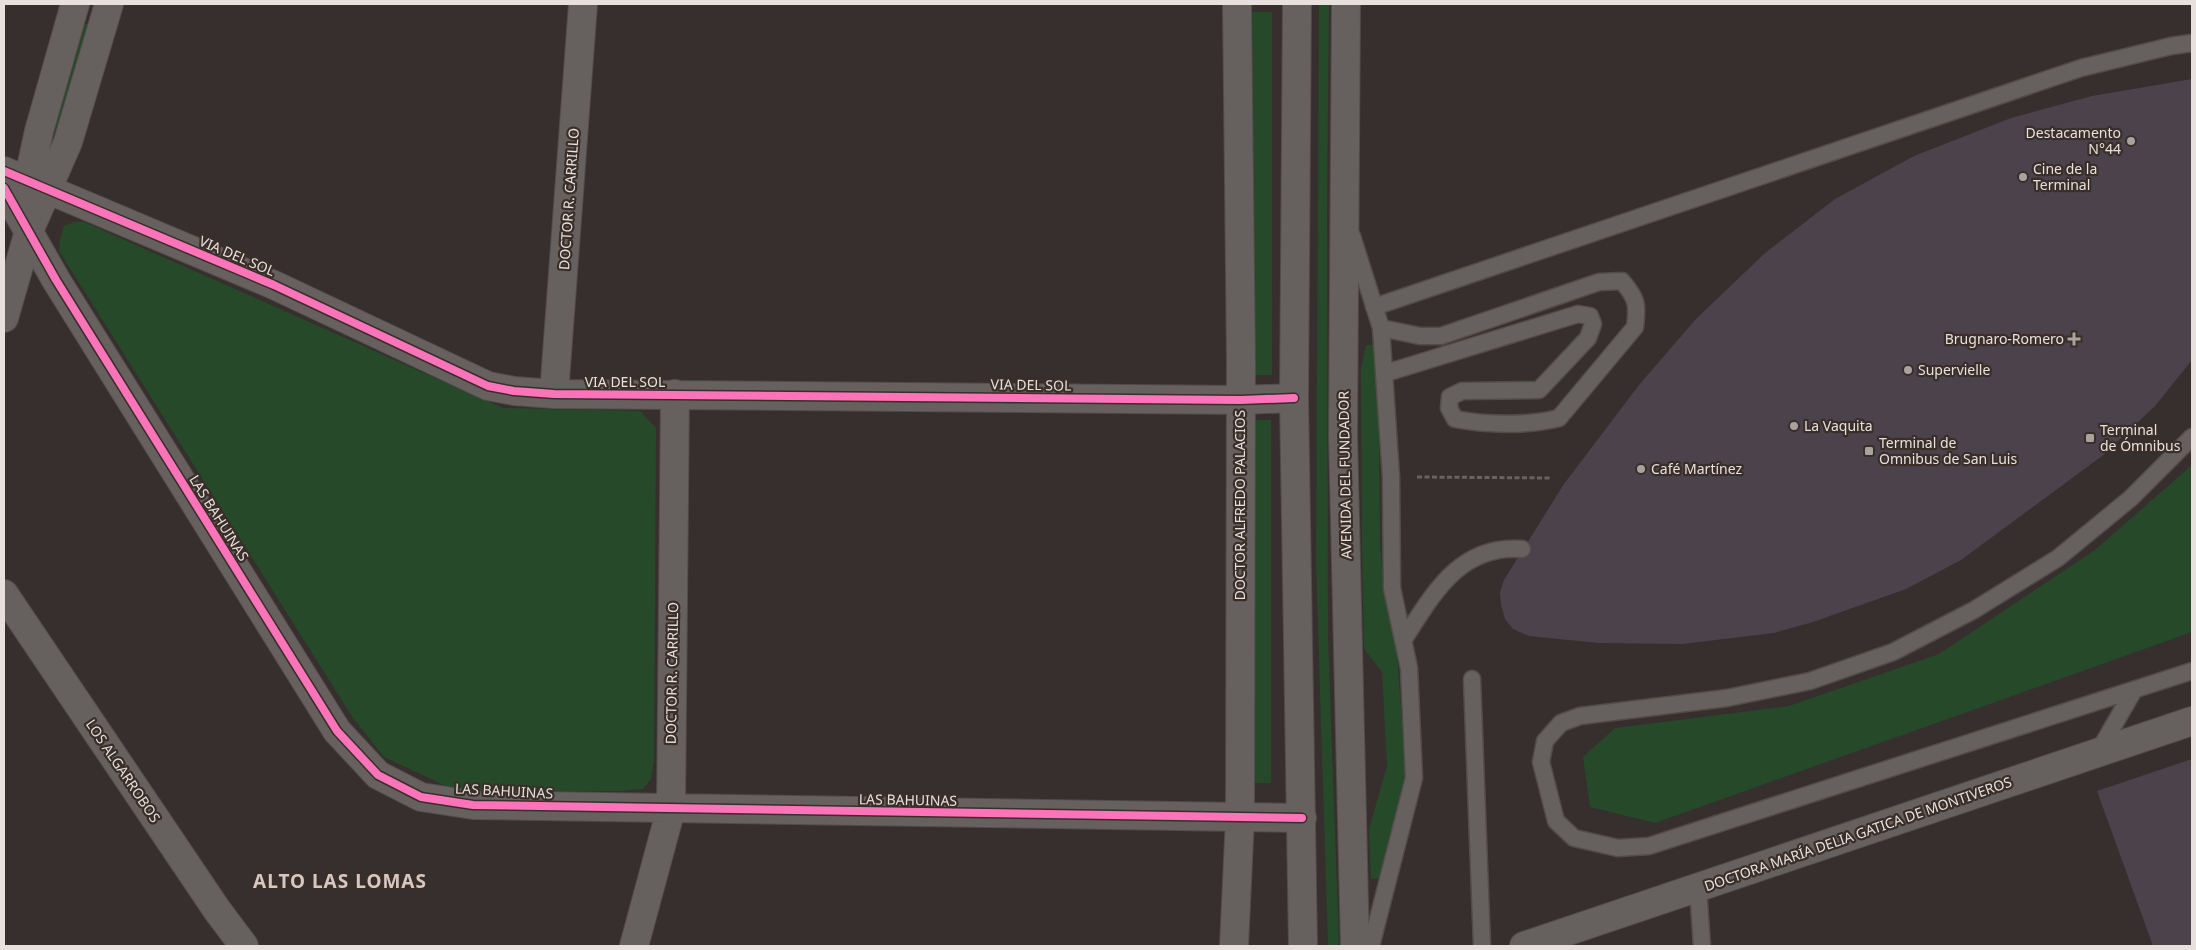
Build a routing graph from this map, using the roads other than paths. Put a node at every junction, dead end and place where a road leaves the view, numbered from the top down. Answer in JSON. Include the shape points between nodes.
{"nodes":[{"id":1,"x":75,"y":4,"type":"edge"},
{"id":2,"x":109,"y":4,"type":"edge"},
{"id":3,"x":584,"y":4,"type":"edge"},
{"id":4,"x":1237,"y":4,"type":"edge"},
{"id":5,"x":1297,"y":4,"type":"edge"},
{"id":6,"x":1346,"y":4,"type":"edge"},
{"id":7,"x":2192,"y":43,"type":"edge"},
{"id":8,"x":4,"y":171,"type":"edge"},
{"id":9,"x":26,"y":186,"type":"edge"},
{"id":10,"x":1345,"y":214,"type":"junction"},
{"id":11,"x":29,"y":232,"type":"junction"},
{"id":12,"x":1374,"y":307,"type":"junction"},
{"id":13,"x":4,"y":318,"type":"edge"},
{"id":14,"x":1382,"y":328,"type":"junction"},
{"id":15,"x":1386,"y":373,"type":"junction"},
{"id":16,"x":554,"y":394,"type":"junction"},
{"id":17,"x":675,"y":394,"type":"junction"},
{"id":18,"x":1294,"y":398,"type":"junction"},
{"id":19,"x":1240,"y":400,"type":"junction"},
{"id":20,"x":2192,"y":437,"type":"edge"},
{"id":21,"x":1522,"y":549,"type":"dead end"},
{"id":22,"x":4,"y":594,"type":"edge"},
{"id":23,"x":1404,"y":639,"type":"junction"},
{"id":24,"x":2192,"y":671,"type":"edge"},
{"id":25,"x":1472,"y":679,"type":"dead end"},
{"id":26,"x":2134,"y":690,"type":"junction"},
{"id":27,"x":2192,"y":721,"type":"edge"},
{"id":28,"x":2096,"y":754,"type":"junction"},
{"id":29,"x":671,"y":809,"type":"junction"},
{"id":30,"x":1240,"y":818,"type":"junction"},
{"id":31,"x":1302,"y":818,"type":"junction"},
{"id":32,"x":1698,"y":888,"type":"junction"},
{"id":33,"x":244,"y":946,"type":"edge"},
{"id":34,"x":634,"y":946,"type":"edge"},
{"id":35,"x":1234,"y":946,"type":"edge"},
{"id":36,"x":1303,"y":946,"type":"edge"},
{"id":37,"x":1355,"y":946,"type":"edge"},
{"id":38,"x":1371,"y":946,"type":"edge"},
{"id":39,"x":1482,"y":946,"type":"edge"},
{"id":40,"x":1524,"y":946,"type":"edge"},
{"id":41,"x":1702,"y":946,"type":"edge"}],
"edges":[{"from":1,"to":9,"type":"street"},
{"from":2,"to":9,"type":"street","via":[[68,142]]},
{"from":3,"to":16,"type":"street","name":"DOCTOR R. CARRILLO"},
{"from":4,"to":19,"type":"street","name":"DOCTOR ALFREDO PALACIOS"},
{"from":5,"to":18,"type":"street"},
{"from":6,"to":10,"type":"street","name":"AVENIDA DEL FUNDADOR"},
{"from":7,"to":12,"type":"lane","via":[[2081,68]]},
{"from":8,"to":9,"type":"street","name":"VIA DEL SOL"},
{"from":9,"to":11,"type":"street"},
{"from":9,"to":16,"type":"street","name":"VIA DEL SOL","via":[[274,285],[488,386],[514,392]]},
{"from":10,"to":12,"type":"lane"},
{"from":10,"to":37,"type":"street","name":"AVENIDA DEL FUNDADOR","via":[[1343,435]]},
{"from":11,"to":13,"type":"street"},
{"from":11,"to":29,"type":"street","name":"LAS BAHUINAS","via":[[337,731],[378,775],[421,797],[473,805]]},
{"from":12,"to":14,"type":"lane"},
{"from":14,"to":15,"type":"lane"},
{"from":14,"to":15,"type":"lane","via":[[1420,336],[1440,336],[1599,282],[1622,282],[1635,296],[1637,310],[1635,327],[1559,418],[1540,423],[1456,419],[1448,408],[1450,397],[1462,391],[1539,390],[1588,338],[1593,324],[1590,316],[1578,314]]},
{"from":15,"to":23,"type":"lane","via":[[1392,588]]},
{"from":16,"to":17,"type":"street","name":"VIA DEL SOL"},
{"from":17,"to":19,"type":"street","name":"VIA DEL SOL"},
{"from":17,"to":29,"type":"street","name":"DOCTOR R. CARRILLO"},
{"from":18,"to":19,"type":"street","name":"VIA DEL SOL"},
{"from":18,"to":31,"type":"street"},
{"from":19,"to":30,"type":"street","name":"DOCTOR ALFREDO PALACIOS"},
{"from":20,"to":26,"type":"lane","via":[[2131,498],[2058,558],[1974,610],[1893,652],[1810,681],[1726,698],[1580,716],[1561,724],[1545,741],[1542,762],[1556,821],[1574,838],[1618,848],[1650,846]]},
{"from":21,"to":23,"type":"lane","via":[[1507,548],[1476,556],[1453,572],[1435,591]]},
{"from":22,"to":33,"type":"street","name":"LOS ALGARROBOS","via":[[216,910]]},
{"from":23,"to":38,"type":"lane","via":[[1409,668],[1414,778]]},
{"from":24,"to":26,"type":"lane"},
{"from":25,"to":39,"type":"lane"},
{"from":26,"to":28,"type":"lane"},
{"from":27,"to":28,"type":"street","name":"DOCTORA MARÍA DELIA GATICA DE MONTIVEROS"},
{"from":28,"to":32,"type":"street","name":"DOCTORA MARÍA DELIA GATICA DE MONTIVEROS"},
{"from":29,"to":30,"type":"street","name":"LAS BAHUINAS"},
{"from":29,"to":34,"type":"street","name":"DOCTOR R. CARRILLO"},
{"from":30,"to":31,"type":"street","name":"LAS BAHUINAS"},
{"from":30,"to":35,"type":"street","name":"DOCTOR ALFREDO PALACIOS"},
{"from":31,"to":36,"type":"street"},
{"from":32,"to":40,"type":"street","name":"DOCTORA MARÍA DELIA GATICA DE MONTIVEROS"},
{"from":32,"to":41,"type":"lane"}]}
